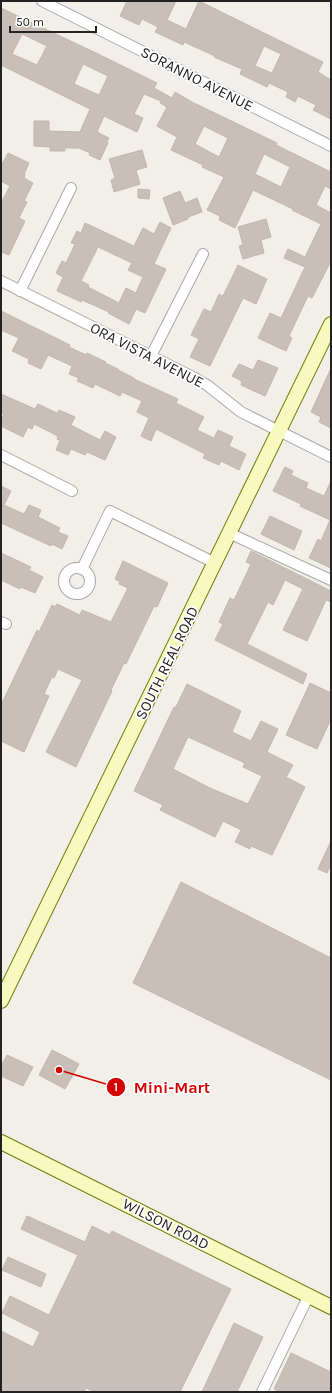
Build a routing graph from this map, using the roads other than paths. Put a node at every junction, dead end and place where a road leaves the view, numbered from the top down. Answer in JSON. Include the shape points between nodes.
{"nodes":[{"id":1,"x":42,"y":1,"type":"edge"},
{"id":2,"x":331,"y":146,"type":"edge"},
{"id":3,"x":71,"y":188,"type":"dead end"},
{"id":4,"x":203,"y":254,"type":"dead end"},
{"id":5,"x":1,"y":281,"type":"edge"},
{"id":6,"x":20,"y":291,"type":"junction"},
{"id":7,"x":331,"y":324,"type":"edge"},
{"id":8,"x":152,"y":356,"type":"junction"},
{"id":9,"x":279,"y":431,"type":"junction"},
{"id":10,"x":1,"y":455,"type":"edge"},
{"id":11,"x":331,"y":457,"type":"edge"},
{"id":12,"x":72,"y":491,"type":"dead end"},
{"id":13,"x":229,"y":533,"type":"junction"},
{"id":14,"x":215,"y":563,"type":"junction"},
{"id":15,"x":82,"y":569,"type":"dead end"},
{"id":16,"x":331,"y":580,"type":"edge"},
{"id":17,"x":1,"y":1001,"type":"edge"},
{"id":18,"x":1,"y":1142,"type":"edge"},
{"id":19,"x":309,"y":1295,"type":"junction"},
{"id":20,"x":331,"y":1307,"type":"edge"},
{"id":21,"x":262,"y":1392,"type":"edge"}],
"edges":[{"from":1,"to":2,"type":"street","name":"SORANNO AVENUE"},
{"from":3,"to":6,"type":"street"},
{"from":4,"to":8,"type":"street"},
{"from":5,"to":6,"type":"street","name":"ORA VISTA AVENUE"},
{"from":6,"to":8,"type":"street","name":"ORA VISTA AVENUE"},
{"from":7,"to":9,"type":"street","name":"SOUTH REAL ROAD"},
{"from":8,"to":9,"type":"street","name":"ORA VISTA AVENUE","via":[[207,385],[241,412]]},
{"from":9,"to":11,"type":"street","name":"ORA VISTA AVENUE"},
{"from":9,"to":13,"type":"street","name":"SOUTH REAL ROAD"},
{"from":10,"to":12,"type":"street"},
{"from":13,"to":14,"type":"street","name":"SOUTH REAL ROAD"},
{"from":13,"to":16,"type":"street"},
{"from":14,"to":15,"type":"street","via":[[110,511]]},
{"from":14,"to":17,"type":"street","name":"SOUTH REAL ROAD"},
{"from":18,"to":19,"type":"street","name":"WILSON ROAD"},
{"from":19,"to":20,"type":"street","name":"WILSON ROAD"},
{"from":19,"to":21,"type":"street"}]}
